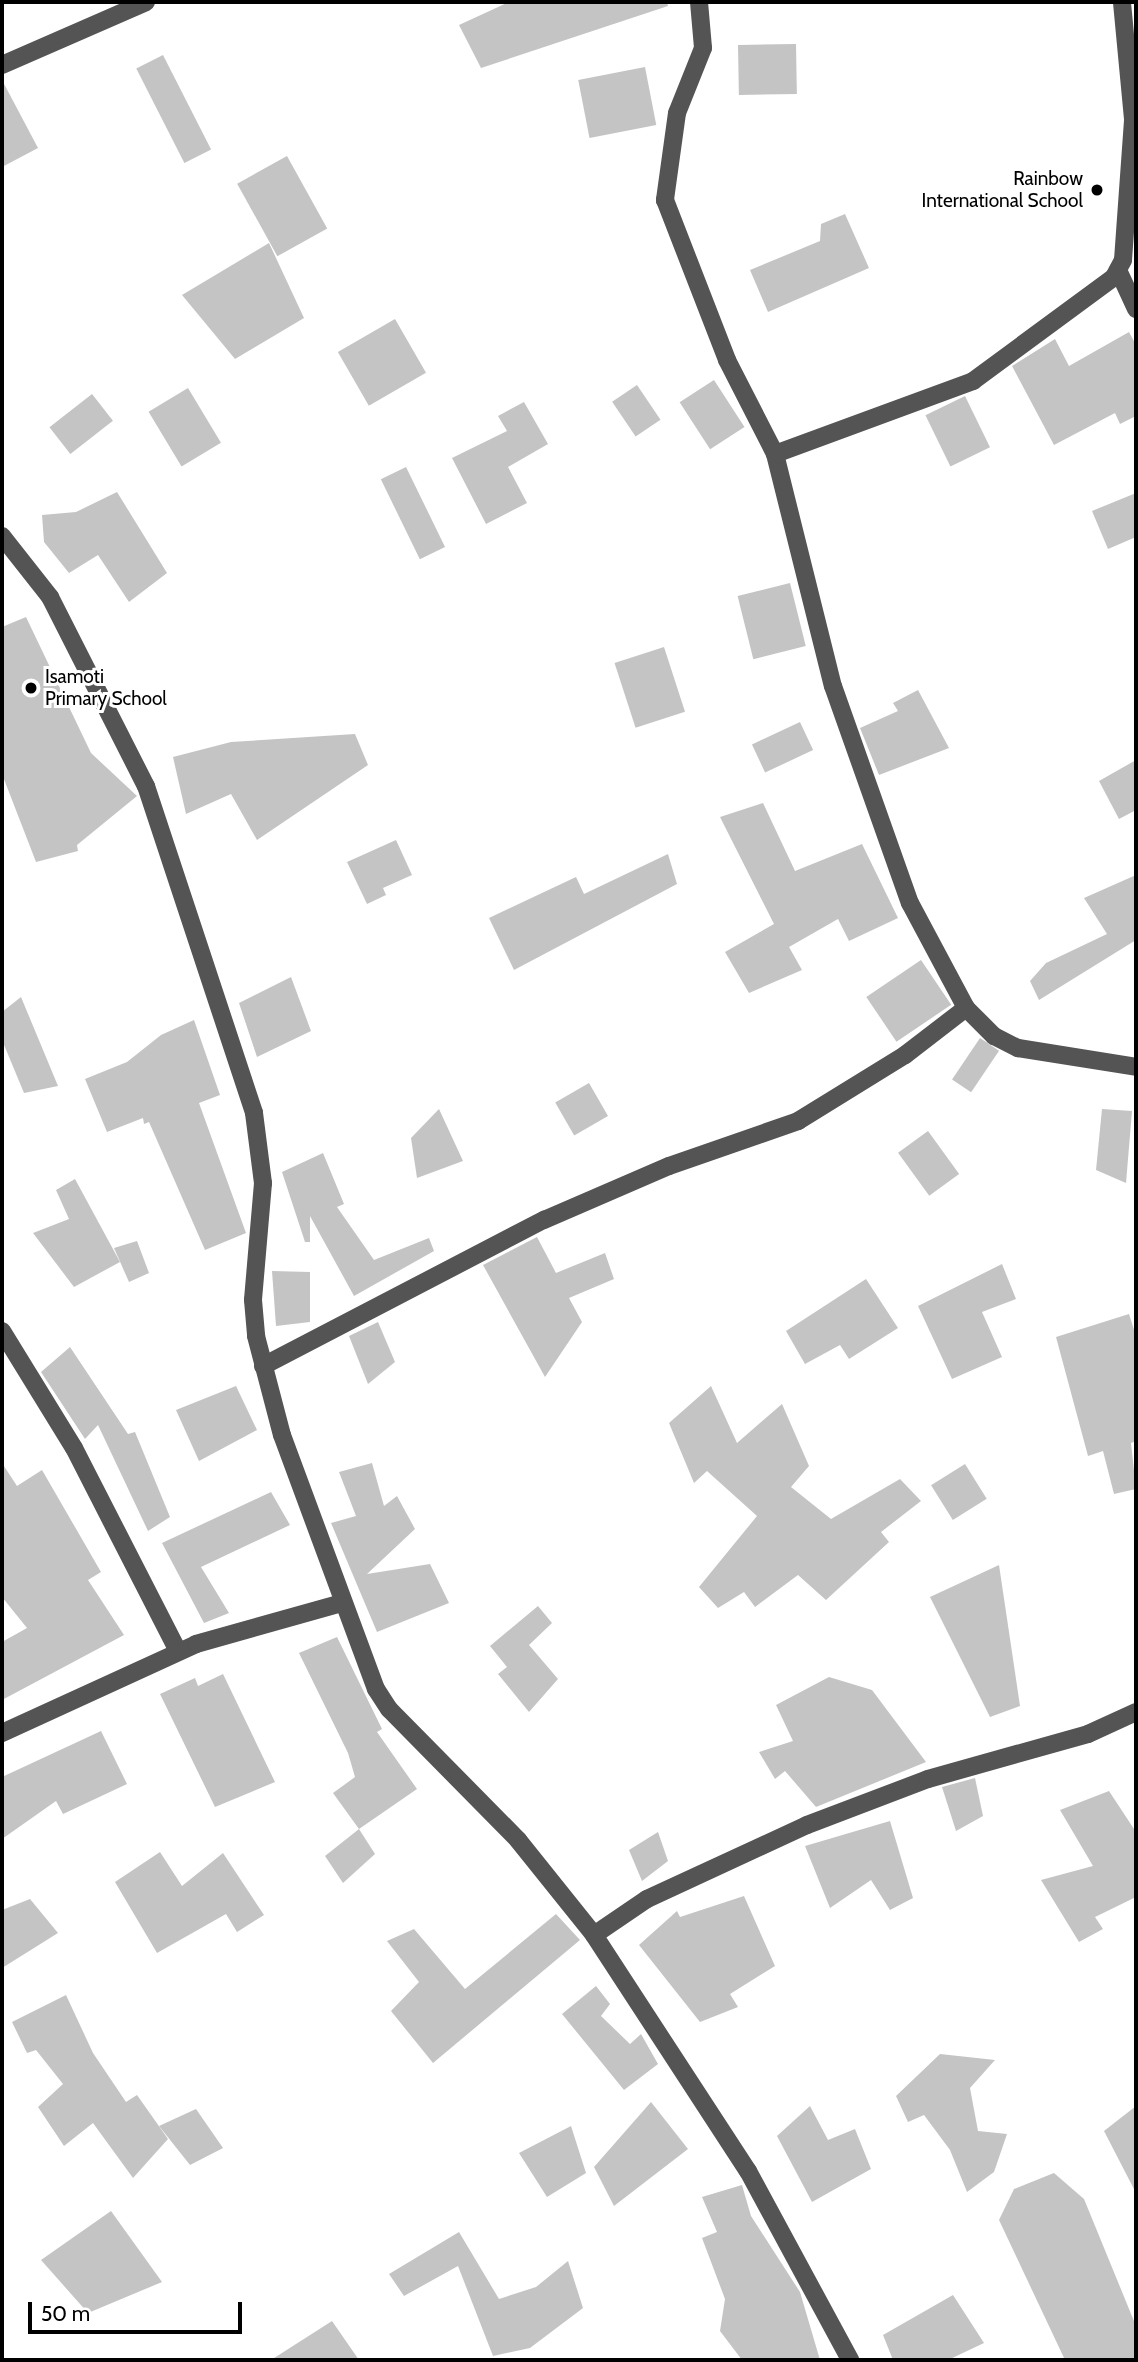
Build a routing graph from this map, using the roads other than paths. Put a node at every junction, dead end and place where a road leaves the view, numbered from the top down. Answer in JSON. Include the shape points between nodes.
{"nodes":[{"id":1,"x":146,"y":2,"type":"edge"},
{"id":2,"x":699,"y":2,"type":"edge"},
{"id":3,"x":1122,"y":2,"type":"edge"},
{"id":4,"x":2,"y":65,"type":"edge"},
{"id":5,"x":1118,"y":270,"type":"junction"},
{"id":6,"x":1136,"y":309,"type":"edge"},
{"id":7,"x":775,"y":454,"type":"junction"},
{"id":8,"x":2,"y":536,"type":"edge"},
{"id":9,"x":966,"y":1008,"type":"junction"},
{"id":10,"x":1136,"y":1067,"type":"edge"},
{"id":11,"x":2,"y":1331,"type":"edge"},
{"id":12,"x":263,"y":1366,"type":"junction"},
{"id":13,"x":342,"y":1603,"type":"junction"},
{"id":14,"x":178,"y":1651,"type":"junction"},
{"id":15,"x":1136,"y":1712,"type":"edge"},
{"id":16,"x":2,"y":1733,"type":"edge"},
{"id":17,"x":594,"y":1935,"type":"junction"},
{"id":18,"x":850,"y":2360,"type":"edge"}],
"edges":[{"from":1,"to":4,"type":"street"},
{"from":2,"to":7,"type":"street","via":[[703,48],[677,113],[665,200],[727,360]]},
{"from":3,"to":5,"type":"street","via":[[1133,119]]},
{"from":5,"to":6,"type":"street"},
{"from":5,"to":7,"type":"street","via":[[1089,301],[974,381]]},
{"from":7,"to":9,"type":"street","via":[[832,687],[874,811],[925,938]]},
{"from":8,"to":12,"type":"street","via":[[50,597],[146,786],[254,1113],[263,1183],[253,1300]]},
{"from":9,"to":10,"type":"street","via":[[994,1036],[1018,1048]]},
{"from":9,"to":12,"type":"street","via":[[905,1055],[798,1121],[669,1166],[544,1220]]},
{"from":11,"to":14,"type":"street","via":[[74,1448]]},
{"from":12,"to":13,"type":"street"},
{"from":13,"to":14,"type":"street"},
{"from":13,"to":17,"type":"street","via":[[389,1709],[518,1840]]},
{"from":14,"to":16,"type":"street"},
{"from":15,"to":17,"type":"street","via":[[1088,1734],[928,1779],[807,1825],[659,1893]]},
{"from":17,"to":18,"type":"street","via":[[748,2171]]}]}
